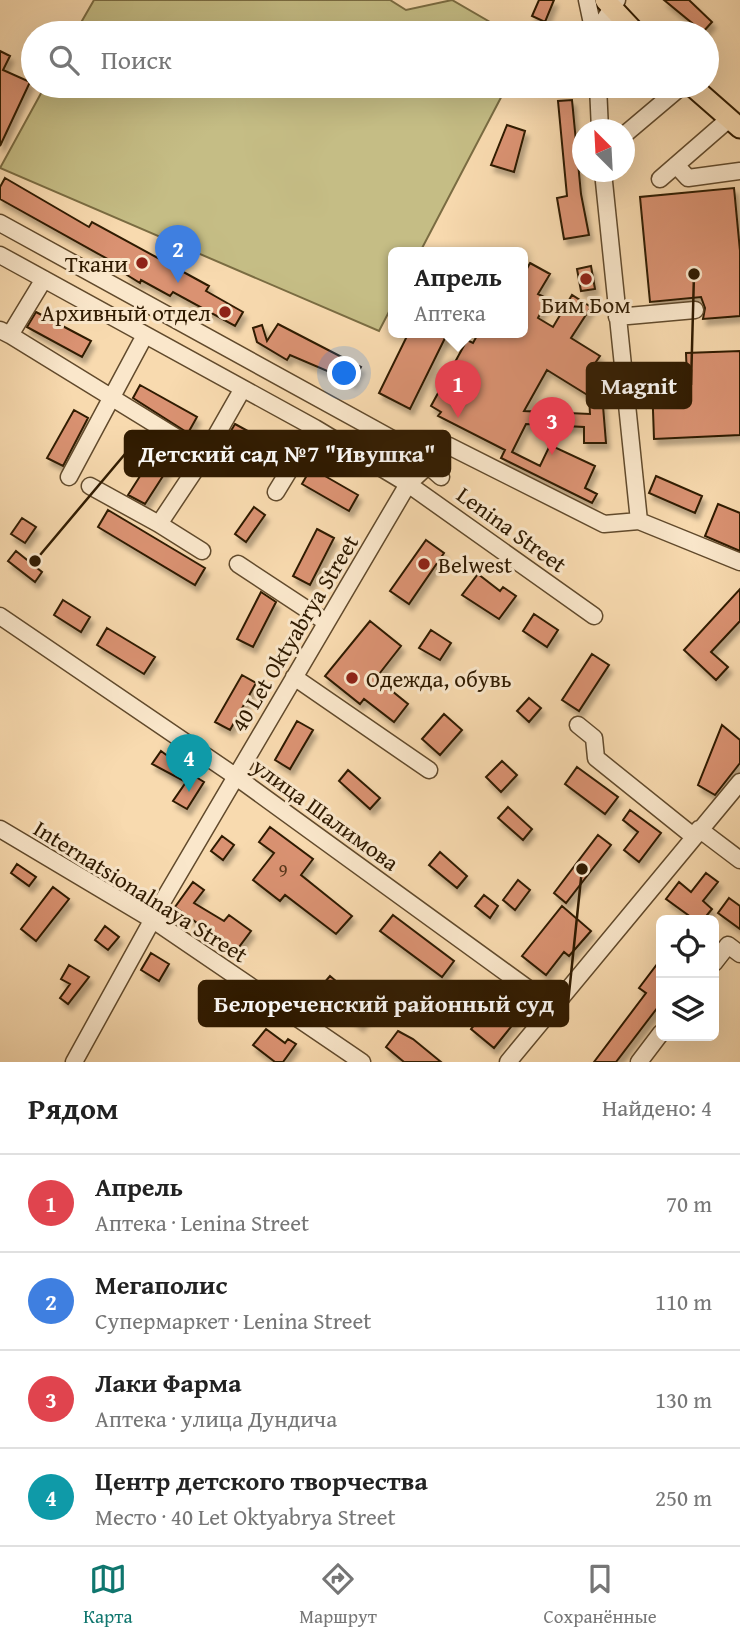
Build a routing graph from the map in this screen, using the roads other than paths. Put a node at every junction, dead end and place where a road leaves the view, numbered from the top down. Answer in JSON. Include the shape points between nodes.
{"nodes":[{"id":1,"x":587,"y":0,"type":"edge"},
{"id":2,"x":611,"y":3,"type":"edge"},
{"id":3,"x":592,"y":21,"type":"edge"},
{"id":4,"x":601,"y":21,"type":"edge"},
{"id":5,"x":626,"y":21,"type":"edge"},
{"id":6,"x":598,"y":98,"type":"edge"},
{"id":7,"x":668,"y":98,"type":"edge"},
{"id":8,"x":706,"y":98,"type":"edge"},
{"id":9,"x":599,"y":119,"type":"edge"},
{"id":10,"x":735,"y":124,"type":"edge"},
{"id":11,"x":635,"y":126,"type":"edge"},
{"id":12,"x":676,"y":165,"type":"junction"},
{"id":13,"x":740,"y":171,"type":"edge"},
{"id":14,"x":660,"y":179,"type":"dead end"},
{"id":15,"x":604,"y":182,"type":"edge"},
{"id":16,"x":0,"y":223,"type":"edge"},
{"id":17,"x":0,"y":254,"type":"edge"},
{"id":18,"x":44,"y":279,"type":"junction"},
{"id":19,"x":695,"y":310,"type":"dead end"},
{"id":20,"x":617,"y":317,"type":"junction"},
{"id":21,"x":5,"y":332,"type":"edge"},
{"id":22,"x":144,"y":337,"type":"junction"},
{"id":23,"x":242,"y":390,"type":"junction"},
{"id":24,"x":114,"y":396,"type":"junction"},
{"id":25,"x":315,"y":428,"type":"junction"},
{"id":26,"x":205,"y":455,"type":"junction"},
{"id":27,"x":435,"y":470,"type":"junction"},
{"id":28,"x":69,"y":477,"type":"dead end"},
{"id":29,"x":408,"y":484,"type":"junction"},
{"id":30,"x":90,"y":486,"type":"dead end"},
{"id":31,"x":276,"y":492,"type":"dead end"},
{"id":32,"x":639,"y":521,"type":"junction"},
{"id":33,"x":159,"y":524,"type":"junction"},
{"id":34,"x":202,"y":551,"type":"dead end"},
{"id":35,"x":740,"y":562,"type":"edge"},
{"id":36,"x":238,"y":564,"type":"dead end"},
{"id":37,"x":0,"y":616,"type":"edge"},
{"id":38,"x":594,"y":616,"type":"dead end"},
{"id":39,"x":326,"y":622,"type":"junction"},
{"id":40,"x":294,"y":677,"type":"junction"},
{"id":41,"x":578,"y":725,"type":"dead end"},
{"id":42,"x":429,"y":771,"type":"dead end"},
{"id":43,"x":235,"y":776,"type":"junction"},
{"id":44,"x":740,"y":782,"type":"edge"},
{"id":45,"x":699,"y":829,"type":"junction"},
{"id":46,"x":0,"y":830,"type":"edge"},
{"id":47,"x":740,"y":849,"type":"edge"},
{"id":48,"x":740,"y":860,"type":"edge"},
{"id":49,"x":153,"y":920,"type":"junction"},
{"id":50,"x":740,"y":954,"type":"edge"},
{"id":51,"x":719,"y":957,"type":"edge"},
{"id":52,"x":552,"y":1006,"type":"junction"},
{"id":53,"x":656,"y":1040,"type":"edge"},
{"id":54,"x":74,"y":1062,"type":"edge"},
{"id":55,"x":362,"y":1062,"type":"edge"},
{"id":56,"x":508,"y":1062,"type":"edge"},
{"id":57,"x":639,"y":1062,"type":"edge"}],
"edges":[{"from":1,"to":3,"type":"street"},
{"from":2,"to":4,"type":"street"},
{"from":2,"to":5,"type":"main road"},
{"from":6,"to":9,"type":"street"},
{"from":7,"to":11,"type":"street"},
{"from":8,"to":10,"type":"main road"},
{"from":10,"to":12,"type":"street"},
{"from":12,"to":13,"type":"street","via":[[688,178]]},
{"from":12,"to":14,"type":"street"},
{"from":15,"to":20,"type":"street"},
{"from":16,"to":27,"type":"street","via":[[407,447]]},
{"from":17,"to":18,"type":"street","name":"Lenina Street"},
{"from":18,"to":21,"type":"street"},
{"from":18,"to":22,"type":"street","name":"Lenina Street"},
{"from":19,"to":20,"type":"street"},
{"from":20,"to":32,"type":"street"},
{"from":21,"to":24,"type":"street"},
{"from":22,"to":23,"type":"street","name":"Lenina Street"},
{"from":22,"to":24,"type":"street"},
{"from":23,"to":25,"type":"street","name":"Lenina Street"},
{"from":23,"to":26,"type":"street"},
{"from":24,"to":26,"type":"street"},
{"from":24,"to":28,"type":"street"},
{"from":25,"to":29,"type":"street","name":"Lenina Street"},
{"from":25,"to":31,"type":"street"},
{"from":26,"to":33,"type":"street"},
{"from":27,"to":29,"type":"street","name":"40 Let Oktyabrya Street"},
{"from":27,"to":32,"type":"street","name":"40 Let Oktyabrya Street","via":[[449,446],[604,524]]},
{"from":29,"to":38,"type":"street","name":"Lenina Street"},
{"from":29,"to":39,"type":"street","name":"40 Let Oktyabrya Street"},
{"from":30,"to":33,"type":"street"},
{"from":32,"to":35,"type":"street"},
{"from":33,"to":34,"type":"street"},
{"from":36,"to":39,"type":"street"},
{"from":37,"to":43,"type":"street","name":"улица Шалимова"},
{"from":39,"to":40,"type":"street","name":"40 Let Oktyabrya Street"},
{"from":40,"to":42,"type":"street"},
{"from":40,"to":43,"type":"street","name":"40 Let Oktyabrya Street"},
{"from":41,"to":45,"type":"street","via":[[594,738],[596,758]]},
{"from":43,"to":49,"type":"street","name":"40 Let Oktyabrya Street"},
{"from":43,"to":52,"type":"street","name":"улица Шалимова"},
{"from":44,"to":45,"type":"street"},
{"from":45,"to":47,"type":"street"},
{"from":45,"to":48,"type":"street"},
{"from":45,"to":52,"type":"street"},
{"from":46,"to":49,"type":"street","name":"Internatsionalnaya Street"},
{"from":49,"to":54,"type":"street","name":"40 Let Oktyabrya Street"},
{"from":49,"to":55,"type":"street","name":"Internatsionalnaya Street"},
{"from":50,"to":51,"type":"street","via":[[728,945]]},
{"from":52,"to":56,"type":"street"},
{"from":53,"to":57,"type":"street"}]}
